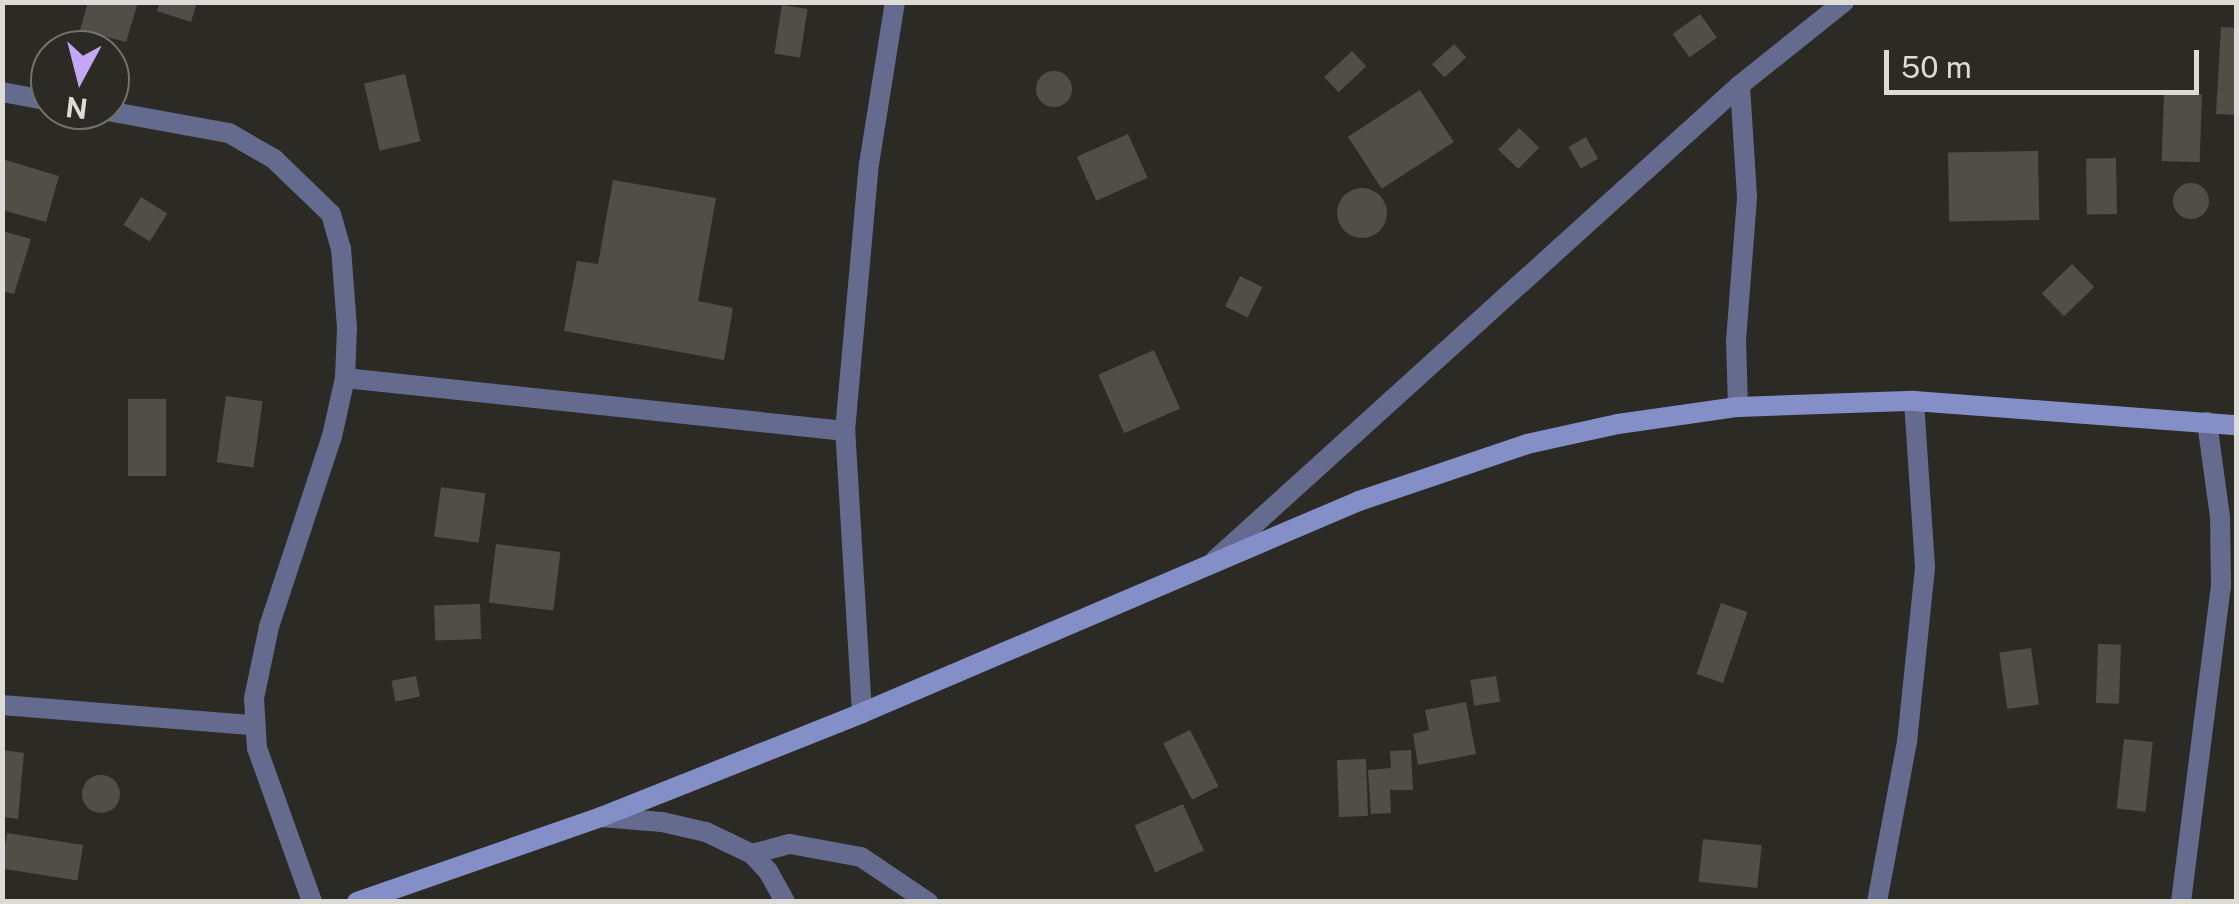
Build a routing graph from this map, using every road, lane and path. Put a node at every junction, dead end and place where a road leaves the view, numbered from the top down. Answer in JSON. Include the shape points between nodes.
{"nodes":[{"id":1,"x":895,"y":2,"type":"edge"},
{"id":2,"x":1844,"y":2,"type":"edge"},
{"id":3,"x":1740,"y":84,"type":"junction"},
{"id":4,"x":2,"y":92,"type":"edge"},
{"id":5,"x":30,"y":97,"type":"edge"},
{"id":6,"x":130,"y":115,"type":"edge"},
{"id":7,"x":344,"y":378,"type":"junction"},
{"id":8,"x":1914,"y":401,"type":"junction"},
{"id":9,"x":1738,"y":407,"type":"junction"},
{"id":10,"x":2207,"y":422,"type":"junction"},
{"id":11,"x":2236,"y":425,"type":"edge"},
{"id":12,"x":845,"y":430,"type":"junction"},
{"id":13,"x":1215,"y":560,"type":"junction"},
{"id":14,"x":2,"y":705,"type":"edge"},
{"id":15,"x":862,"y":713,"type":"junction"},
{"id":16,"x":253,"y":724,"type":"junction"},
{"id":17,"x":601,"y":817,"type":"junction"},
{"id":18,"x":752,"y":854,"type":"junction"},
{"id":19,"x":312,"y":902,"type":"edge"},
{"id":20,"x":357,"y":902,"type":"edge"},
{"id":21,"x":784,"y":902,"type":"edge"},
{"id":22,"x":928,"y":902,"type":"edge"},
{"id":23,"x":1877,"y":902,"type":"edge"},
{"id":24,"x":2181,"y":902,"type":"edge"}],
"edges":[{"from":1,"to":12,"type":"street","via":[[870,164]]},
{"from":2,"to":3,"type":"street"},
{"from":3,"to":9,"type":"street","via":[[1748,197],[1736,340]]},
{"from":3,"to":13,"type":"street"},
{"from":4,"to":5,"type":"street"},
{"from":6,"to":7,"type":"street","via":[[229,133],[274,159],[331,214],[345,281]]},
{"from":7,"to":12,"type":"street"},
{"from":7,"to":16,"type":"street","via":[[332,436],[269,627]]},
{"from":8,"to":9,"type":"street"},
{"from":8,"to":10,"type":"street"},
{"from":8,"to":23,"type":"street","via":[[1925,567],[1907,742]]},
{"from":9,"to":13,"type":"street","via":[[1527,444]]},
{"from":10,"to":11,"type":"street"},
{"from":10,"to":24,"type":"street","via":[[2221,586]]},
{"from":12,"to":15,"type":"street"},
{"from":13,"to":15,"type":"street"},
{"from":14,"to":16,"type":"street"},
{"from":15,"to":17,"type":"street"},
{"from":16,"to":19,"type":"street"},
{"from":17,"to":18,"type":"street","via":[[706,832]]},
{"from":17,"to":20,"type":"street"},
{"from":18,"to":21,"type":"street"},
{"from":18,"to":22,"type":"street","via":[[790,844],[861,857]]}]}
